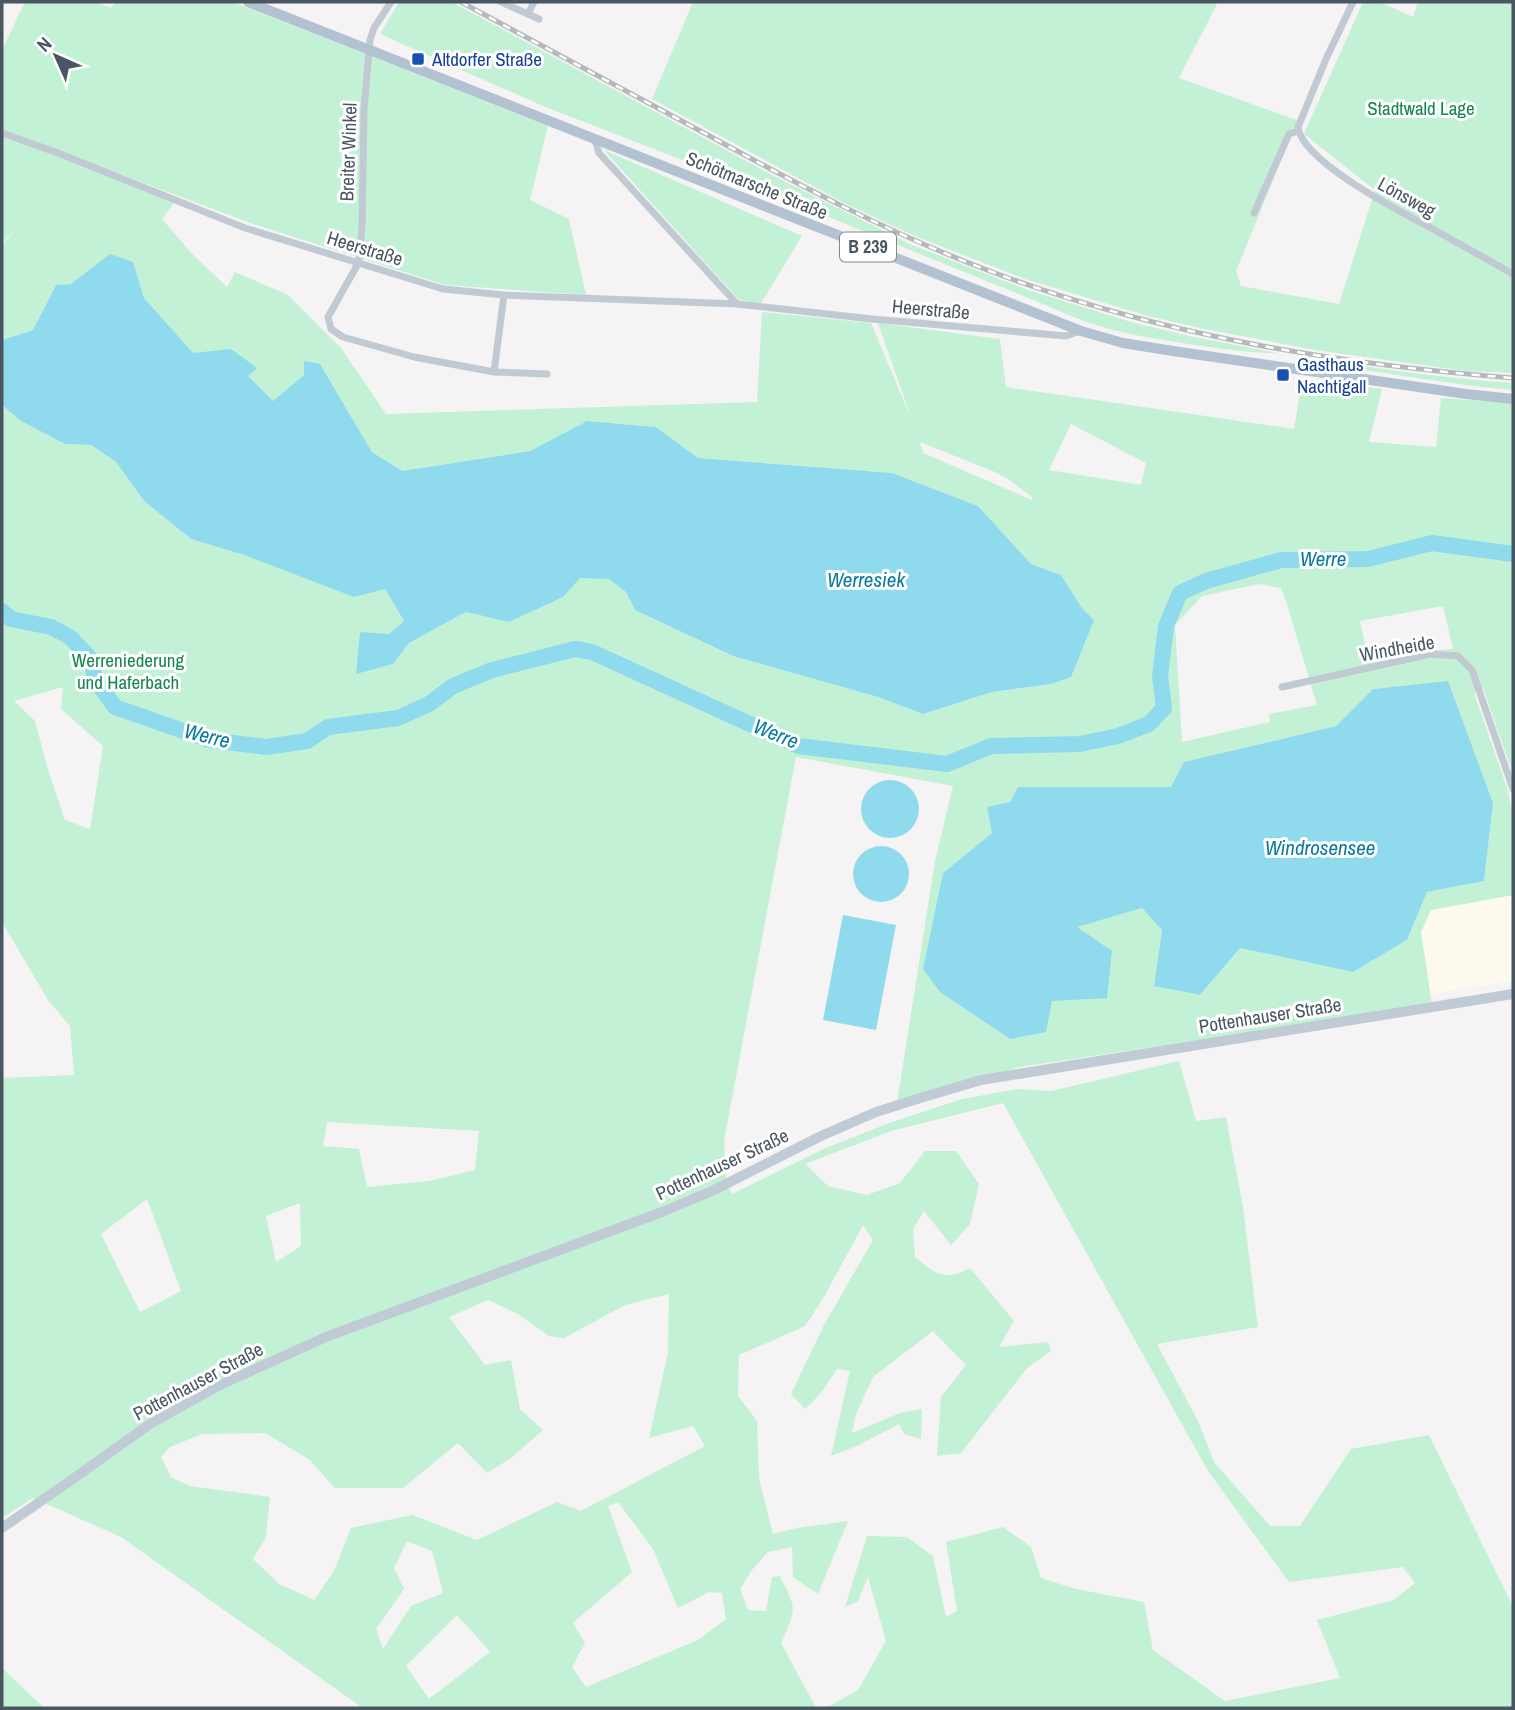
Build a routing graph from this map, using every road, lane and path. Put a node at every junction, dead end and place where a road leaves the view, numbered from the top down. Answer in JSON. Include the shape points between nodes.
{"nodes":[{"id":1,"x":248,"y":2,"type":"edge"},
{"id":2,"x":391,"y":2,"type":"edge"},
{"id":3,"x":501,"y":2,"type":"edge"},
{"id":4,"x":534,"y":2,"type":"edge"},
{"id":5,"x":1353,"y":2,"type":"edge"},
{"id":6,"x":528,"y":14,"type":"junction"},
{"id":7,"x":539,"y":19,"type":"dead end"},
{"id":8,"x":369,"y":50,"type":"junction"},
{"id":9,"x":1298,"y":131,"type":"junction"},
{"id":10,"x":2,"y":133,"type":"edge"},
{"id":11,"x":595,"y":139,"type":"junction"},
{"id":12,"x":1254,"y":213,"type":"dead end"},
{"id":13,"x":359,"y":262,"type":"junction"},
{"id":14,"x":1513,"y":274,"type":"edge"},
{"id":15,"x":504,"y":295,"type":"junction"},
{"id":16,"x":737,"y":304,"type":"junction"},
{"id":17,"x":1081,"y":331,"type":"junction"},
{"id":18,"x":494,"y":372,"type":"junction"},
{"id":19,"x":547,"y":374,"type":"dead end"},
{"id":20,"x":1513,"y":399,"type":"edge"},
{"id":21,"x":1282,"y":687,"type":"dead end"},
{"id":22,"x":1513,"y":789,"type":"edge"},
{"id":23,"x":1513,"y":994,"type":"edge"},
{"id":24,"x":2,"y":1528,"type":"edge"}],
"edges":[{"from":1,"to":8,"type":"main road","name":"Schötmarsche Straße","number":"B 239"},
{"from":2,"to":8,"type":"street","name":"Breiter Winkel","via":[[374,28]]},
{"from":3,"to":6,"type":"street"},
{"from":4,"to":6,"type":"street"},
{"from":5,"to":9,"type":"street"},
{"from":6,"to":7,"type":"street"},
{"from":8,"to":11,"type":"main road","name":"Schötmarsche Straße","number":"B 239"},
{"from":8,"to":13,"type":"street","name":"Breiter Winkel"},
{"from":9,"to":12,"type":"street","via":[[1289,134]]},
{"from":9,"to":14,"type":"street","name":"Lönsweg","via":[[1321,160],[1374,198]]},
{"from":10,"to":13,"type":"street","name":"Heerstraße","via":[[245,228]]},
{"from":11,"to":16,"type":"street","via":[[599,153]]},
{"from":11,"to":17,"type":"main road","name":"Schötmarsche Straße","number":"B 239"},
{"from":13,"to":15,"type":"street","name":"Heerstraße","via":[[443,289]]},
{"from":13,"to":18,"type":"street","name":"Breiter Winkel","via":[[328,317],[331,329],[343,337],[414,358]]},
{"from":15,"to":16,"type":"street","name":"Heerstraße"},
{"from":15,"to":18,"type":"street"},
{"from":16,"to":17,"type":"street","name":"Heerstraße","via":[[1066,336]]},
{"from":17,"to":20,"type":"main road","name":"Schötmarsche Straße","number":"B 239","via":[[1173,352]]},
{"from":18,"to":19,"type":"street","name":"Breiter Winkel"},
{"from":21,"to":22,"type":"street","name":"Windheide","via":[[1430,654],[1458,656],[1472,670]]},
{"from":23,"to":24,"type":"street","name":"Pottenhauser Straße","via":[[981,1080],[876,1112],[675,1207],[326,1337],[230,1381],[150,1424]]}]}
